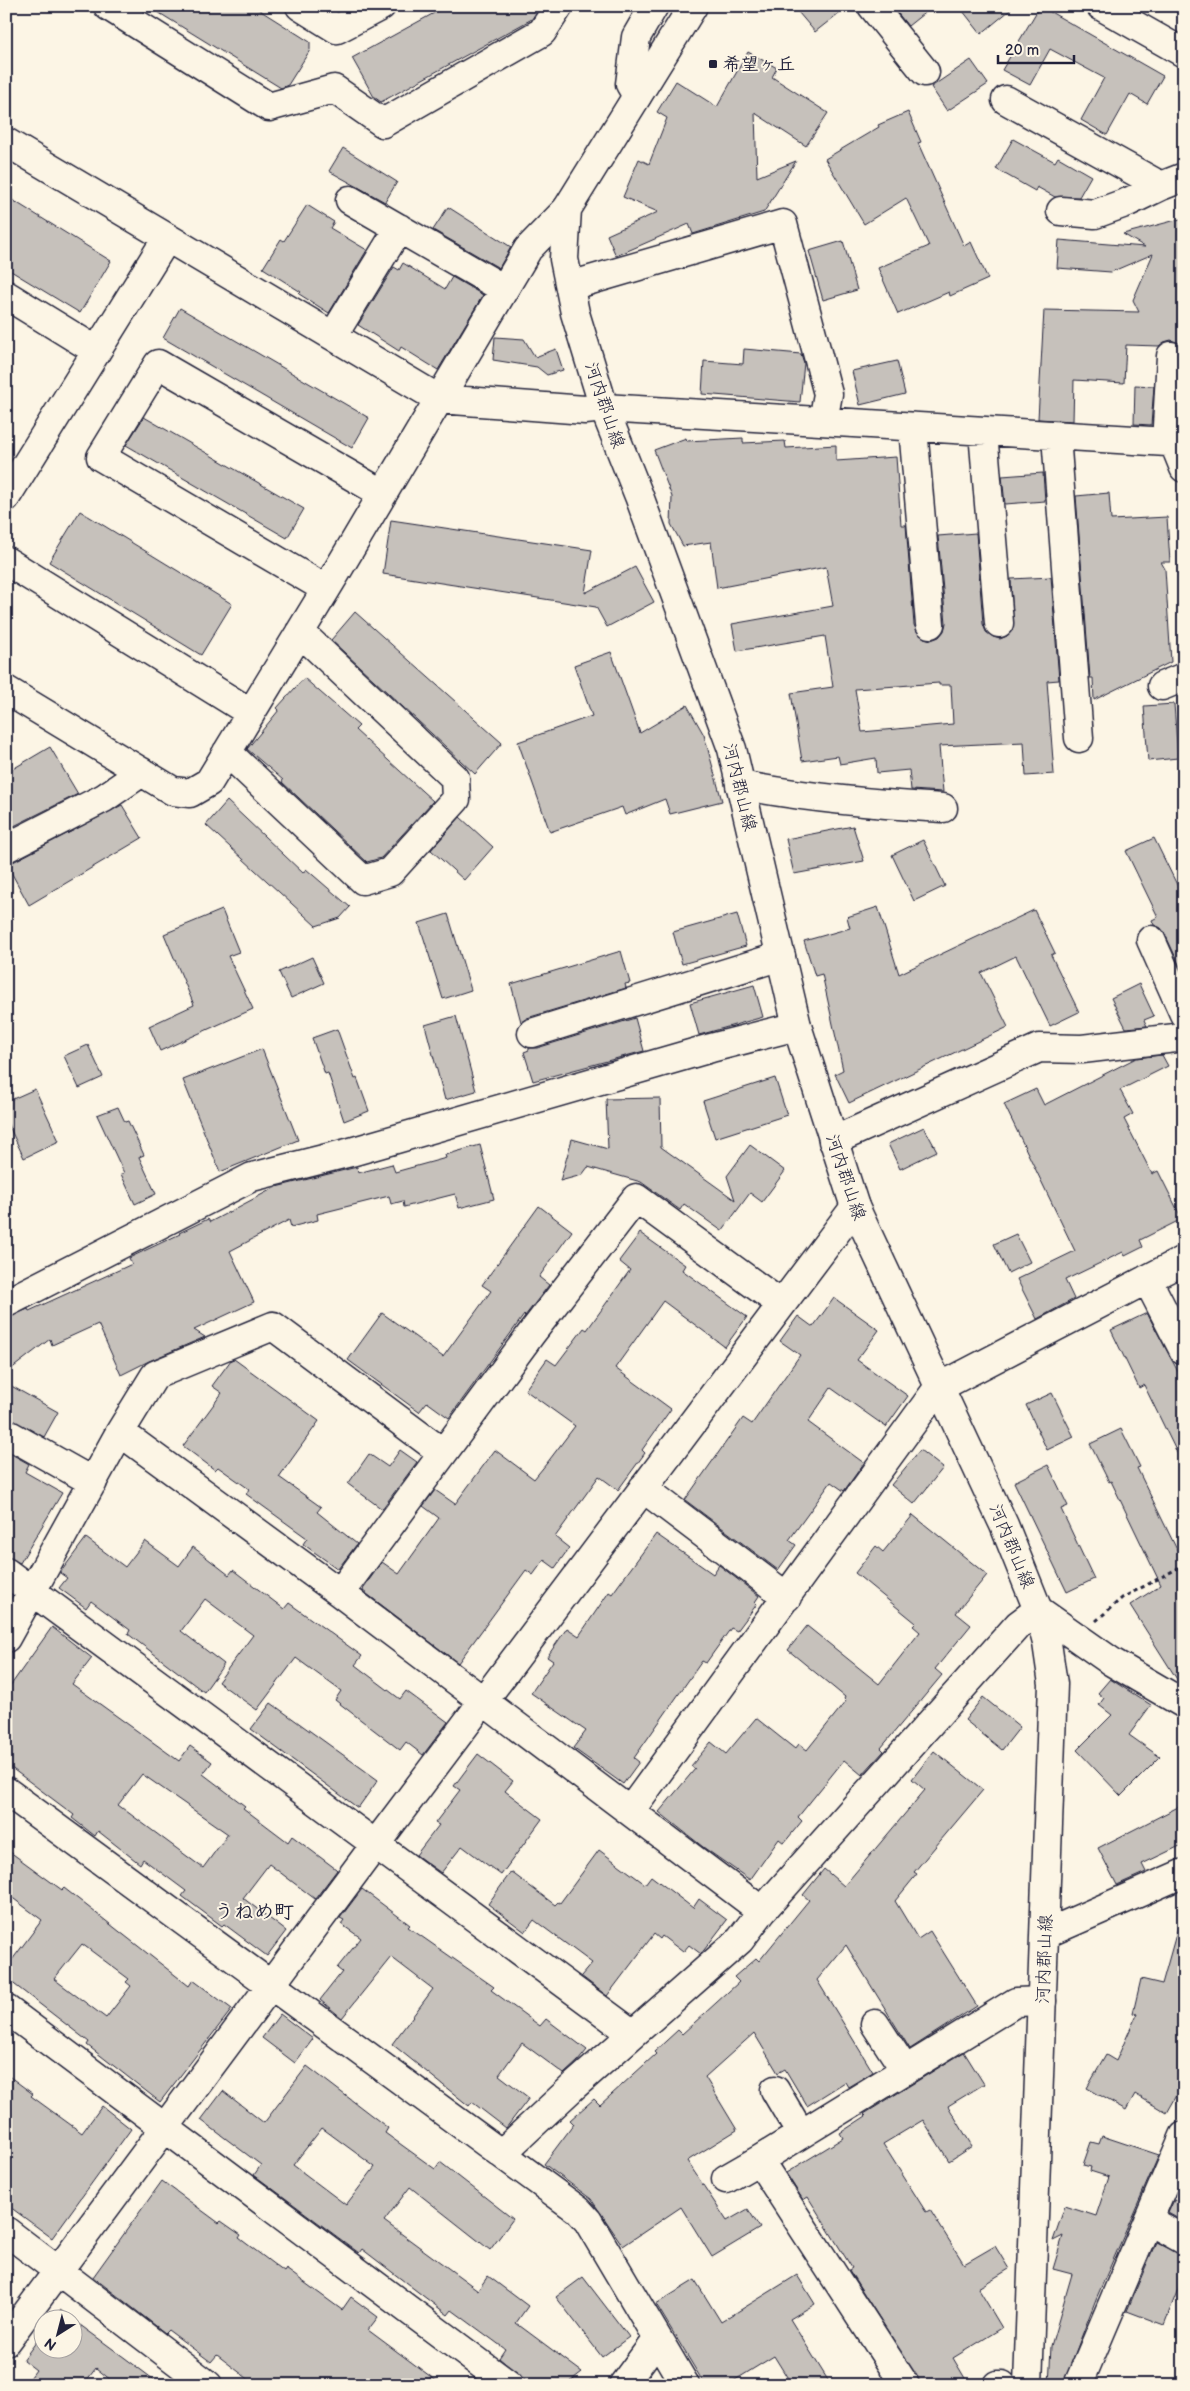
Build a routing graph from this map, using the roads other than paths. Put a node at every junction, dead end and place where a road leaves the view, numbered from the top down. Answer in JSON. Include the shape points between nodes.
{"nodes":[{"id":1,"x":108,"y":6,"type":"edge"},
{"id":2,"x":300,"y":6,"type":"edge"},
{"id":3,"x":381,"y":6,"type":"edge"},
{"id":4,"x":559,"y":6,"type":"edge"},
{"id":5,"x":654,"y":6,"type":"edge"},
{"id":6,"x":693,"y":6,"type":"edge"},
{"id":7,"x":872,"y":6,"type":"edge"},
{"id":8,"x":1101,"y":6,"type":"edge"},
{"id":9,"x":1184,"y":53,"type":"edge"},
{"id":10,"x":925,"y":72,"type":"dead end"},
{"id":11,"x":637,"y":96,"type":"junction"},
{"id":12,"x":1006,"y":100,"type":"dead end"},
{"id":13,"x":6,"y":142,"type":"edge"},
{"id":14,"x":1172,"y":182,"type":"edge"},
{"id":15,"x":350,"y":200,"type":"dead end"},
{"id":16,"x":567,"y":209,"type":"junction"},
{"id":17,"x":1061,"y":211,"type":"dead end"},
{"id":18,"x":399,"y":228,"type":"junction"},
{"id":19,"x":167,"y":238,"type":"junction"},
{"id":20,"x":570,"y":286,"type":"junction"},
{"id":21,"x":504,"y":289,"type":"junction"},
{"id":22,"x":6,"y":295,"type":"edge"},
{"id":23,"x":333,"y":336,"type":"junction"},
{"id":24,"x":97,"y":351,"type":"junction"},
{"id":25,"x":1171,"y":356,"type":"dead end"},
{"id":26,"x":439,"y":399,"type":"junction"},
{"id":27,"x":604,"y":408,"type":"junction"},
{"id":28,"x":823,"y":421,"type":"junction"},
{"id":29,"x":913,"y":428,"type":"junction"},
{"id":30,"x":983,"y":432,"type":"junction"},
{"id":31,"x":1056,"y":436,"type":"junction"},
{"id":32,"x":1180,"y":451,"type":"edge"},
{"id":33,"x":383,"y":494,"type":"junction"},
{"id":34,"x":6,"y":497,"type":"edge"},
{"id":35,"x":6,"y":562,"type":"edge"},
{"id":36,"x":326,"y":589,"type":"junction"},
{"id":37,"x":999,"y":623,"type":"dead end"},
{"id":38,"x":930,"y":624,"type":"dead end"},
{"id":39,"x":300,"y":632,"type":"junction"},
{"id":40,"x":6,"y":690,"type":"edge"},
{"id":41,"x":251,"y":713,"type":"junction"},
{"id":42,"x":1080,"y":738,"type":"dead end"},
{"id":43,"x":228,"y":752,"type":"junction"},
{"id":44,"x":142,"y":772,"type":"junction"},
{"id":45,"x":740,"y":785,"type":"junction"},
{"id":46,"x":943,"y":808,"type":"dead end"},
{"id":47,"x":6,"y":848,"type":"edge"},
{"id":48,"x":1151,"y":940,"type":"dead end"},
{"id":49,"x":781,"y":956,"type":"junction"},
{"id":50,"x":1184,"y":1014,"type":"edge"},
{"id":51,"x":797,"y":1026,"type":"junction"},
{"id":52,"x":532,"y":1033,"type":"dead end"},
{"id":53,"x":1184,"y":1038,"type":"edge"},
{"id":54,"x":833,"y":1141,"type":"junction"},
{"id":55,"x":854,"y":1207,"type":"junction"},
{"id":56,"x":1184,"y":1260,"type":"edge"},
{"id":57,"x":1147,"y":1279,"type":"junction"},
{"id":58,"x":6,"y":1303,"type":"edge"},
{"id":59,"x":781,"y":1304,"type":"junction"},
{"id":60,"x":1184,"y":1351,"type":"edge"},
{"id":61,"x":938,"y":1388,"type":"junction"},
{"id":62,"x":120,"y":1432,"type":"junction"},
{"id":63,"x":6,"y":1433,"type":"edge"},
{"id":64,"x":443,"y":1453,"type":"junction"},
{"id":65,"x":93,"y":1482,"type":"junction"},
{"id":66,"x":643,"y":1488,"type":"junction"},
{"id":67,"x":6,"y":1572,"type":"edge"},
{"id":68,"x":32,"y":1592,"type":"junction"},
{"id":69,"x":340,"y":1593,"type":"junction"},
{"id":70,"x":787,"y":1598,"type":"junction"},
{"id":71,"x":1038,"y":1610,"type":"junction"},
{"id":72,"x":6,"y":1638,"type":"edge"},
{"id":73,"x":483,"y":1700,"type":"junction"},
{"id":74,"x":1184,"y":1704,"type":"edge"},
{"id":75,"x":6,"y":1791,"type":"edge"},
{"id":76,"x":630,"y":1811,"type":"junction"},
{"id":77,"x":375,"y":1845,"type":"junction"},
{"id":78,"x":1184,"y":1873,"type":"edge"},
{"id":79,"x":762,"y":1910,"type":"junction"},
{"id":80,"x":1045,"y":1934,"type":"junction"},
{"id":81,"x":272,"y":1984,"type":"junction"},
{"id":82,"x":1042,"y":2001,"type":"junction"},
{"id":83,"x":6,"y":2009,"type":"edge"},
{"id":84,"x":875,"y":2024,"type":"dead end"},
{"id":85,"x":634,"y":2034,"type":"junction"},
{"id":86,"x":905,"y":2070,"type":"junction"},
{"id":87,"x":775,"y":2090,"type":"dead end"},
{"id":88,"x":166,"y":2129,"type":"junction"},
{"id":89,"x":801,"y":2134,"type":"junction"},
{"id":90,"x":1184,"y":2136,"type":"edge"},
{"id":91,"x":502,"y":2153,"type":"junction"},
{"id":92,"x":759,"y":2160,"type":"junction"},
{"id":93,"x":726,"y":2180,"type":"dead end"},
{"id":94,"x":1148,"y":2220,"type":"junction"},
{"id":95,"x":6,"y":2232,"type":"edge"},
{"id":96,"x":1184,"y":2240,"type":"edge"},
{"id":97,"x":59,"y":2271,"type":"junction"},
{"id":98,"x":657,"y":2339,"type":"junction"},
{"id":99,"x":6,"y":2341,"type":"edge"},
{"id":100,"x":207,"y":2384,"type":"edge"},
{"id":101,"x":509,"y":2385,"type":"edge"},
{"id":102,"x":622,"y":2385,"type":"edge"},
{"id":103,"x":685,"y":2385,"type":"edge"},
{"id":104,"x":904,"y":2385,"type":"edge"},
{"id":105,"x":997,"y":2385,"type":"edge"},
{"id":106,"x":1002,"y":2385,"type":"edge"},
{"id":107,"x":1028,"y":2385,"type":"edge"},
{"id":108,"x":1078,"y":2385,"type":"edge"}],
"edges":[{"from":1,"to":4,"type":"street","via":[[268,106],[334,89],[383,123],[542,32]]},
{"from":2,"to":3,"type":"street","via":[[338,30]]},
{"from":5,"to":11,"type":"street","via":[[636,37],[630,84]]},
{"from":6,"to":11,"type":"street","name":"河内郡山線"},
{"from":7,"to":10,"type":"street"},
{"from":8,"to":9,"type":"street"},
{"from":11,"to":16,"type":"street","name":"河内郡山線"},
{"from":12,"to":14,"type":"street"},
{"from":13,"to":19,"type":"street"},
{"from":14,"to":17,"type":"street","via":[[1095,214]]},
{"from":15,"to":18,"type":"street"},
{"from":16,"to":20,"type":"street","name":"河内郡山線","via":[[564,259]]},
{"from":16,"to":21,"type":"street","via":[[528,248]]},
{"from":18,"to":21,"type":"street"},
{"from":18,"to":23,"type":"street"},
{"from":19,"to":23,"type":"street"},
{"from":19,"to":24,"type":"street"},
{"from":20,"to":27,"type":"street","name":"河内郡山線"},
{"from":20,"to":28,"type":"street","via":[[783,224],[828,394]]},
{"from":21,"to":26,"type":"street"},
{"from":22,"to":24,"type":"street"},
{"from":23,"to":26,"type":"street"},
{"from":24,"to":34,"type":"street"},
{"from":25,"to":32,"type":"street","via":[[1167,426]]},
{"from":26,"to":27,"type":"street","via":[[585,410]]},
{"from":26,"to":33,"type":"street"},
{"from":27,"to":28,"type":"street"},
{"from":27,"to":45,"type":"street","name":"河内郡山線","via":[[732,749]]},
{"from":28,"to":29,"type":"street"},
{"from":29,"to":30,"type":"street"},
{"from":29,"to":38,"type":"street"},
{"from":30,"to":31,"type":"street"},
{"from":30,"to":37,"type":"street"},
{"from":31,"to":32,"type":"street"},
{"from":31,"to":42,"type":"street"},
{"from":33,"to":36,"type":"street"},
{"from":33,"to":36,"type":"street","via":[[158,364],[101,456]]},
{"from":35,"to":41,"type":"street"},
{"from":36,"to":39,"type":"street"},
{"from":39,"to":41,"type":"street"},
{"from":39,"to":43,"type":"street","via":[[455,778],[456,799],[390,872],[362,880]]},
{"from":40,"to":44,"type":"street"},
{"from":41,"to":43,"type":"street"},
{"from":43,"to":44,"type":"street","via":[[209,782],[190,793],[173,790]]},
{"from":44,"to":47,"type":"street","via":[[104,798]]},
{"from":45,"to":46,"type":"street","via":[[787,794]]},
{"from":45,"to":49,"type":"street","name":"河内郡山線"},
{"from":48,"to":50,"type":"street"},
{"from":49,"to":51,"type":"street","name":"河内郡山線"},
{"from":49,"to":52,"type":"street"},
{"from":51,"to":54,"type":"street","name":"河内郡山線"},
{"from":51,"to":58,"type":"street","via":[[252,1177]]},
{"from":53,"to":54,"type":"street","via":[[1082,1048],[1039,1048]]},
{"from":54,"to":55,"type":"street","name":"河内郡山線"},
{"from":55,"to":59,"type":"street"},
{"from":55,"to":61,"type":"street","name":"河内郡山線"},
{"from":56,"to":57,"type":"street"},
{"from":57,"to":60,"type":"street"},
{"from":57,"to":61,"type":"street"},
{"from":59,"to":64,"type":"street","via":[[636,1198]]},
{"from":59,"to":66,"type":"street"},
{"from":61,"to":70,"type":"street"},
{"from":61,"to":71,"type":"street","name":"河内郡山線","via":[[1004,1525]]},
{"from":62,"to":64,"type":"street","via":[[156,1375],[273,1326]]},
{"from":62,"to":65,"type":"street"},
{"from":62,"to":69,"type":"street"},
{"from":63,"to":65,"type":"street"},
{"from":64,"to":69,"type":"street"},
{"from":65,"to":68,"type":"street"},
{"from":66,"to":70,"type":"street"},
{"from":66,"to":73,"type":"street"},
{"from":67,"to":68,"type":"street"},
{"from":68,"to":72,"type":"street"},
{"from":68,"to":77,"type":"street"},
{"from":69,"to":73,"type":"street"},
{"from":70,"to":76,"type":"street"},
{"from":71,"to":74,"type":"street","via":[[1112,1662]]},
{"from":71,"to":79,"type":"street","via":[[1018,1624]]},
{"from":71,"to":80,"type":"street","name":"河内郡山線","via":[[1047,1643],[1052,1684]]},
{"from":73,"to":76,"type":"street"},
{"from":73,"to":77,"type":"street"},
{"from":75,"to":81,"type":"street"},
{"from":76,"to":79,"type":"street"},
{"from":77,"to":81,"type":"street"},
{"from":77,"to":85,"type":"street"},
{"from":78,"to":80,"type":"street"},
{"from":79,"to":85,"type":"street","via":[[740,1940]]},
{"from":80,"to":82,"type":"street","name":"河内郡山線"},
{"from":81,"to":88,"type":"street"},
{"from":81,"to":91,"type":"street"},
{"from":82,"to":86,"type":"street","via":[[1016,2002]]},
{"from":82,"to":107,"type":"street","name":"河内郡山線"},
{"from":83,"to":88,"type":"street"},
{"from":84,"to":86,"type":"street"},
{"from":85,"to":91,"type":"street"},
{"from":86,"to":89,"type":"street"},
{"from":87,"to":89,"type":"street"},
{"from":88,"to":97,"type":"street"},
{"from":88,"to":101,"type":"street"},
{"from":89,"to":92,"type":"street"},
{"from":90,"to":94,"type":"street"},
{"from":91,"to":98,"type":"street","via":[[588,2221]]},
{"from":92,"to":93,"type":"street"},
{"from":92,"to":104,"type":"street"},
{"from":94,"to":96,"type":"street"},
{"from":94,"to":108,"type":"street"},
{"from":95,"to":97,"type":"street"},
{"from":97,"to":99,"type":"street"},
{"from":97,"to":100,"type":"street"},
{"from":98,"to":102,"type":"street"},
{"from":98,"to":103,"type":"street"},
{"from":105,"to":106,"type":"street"}]}
